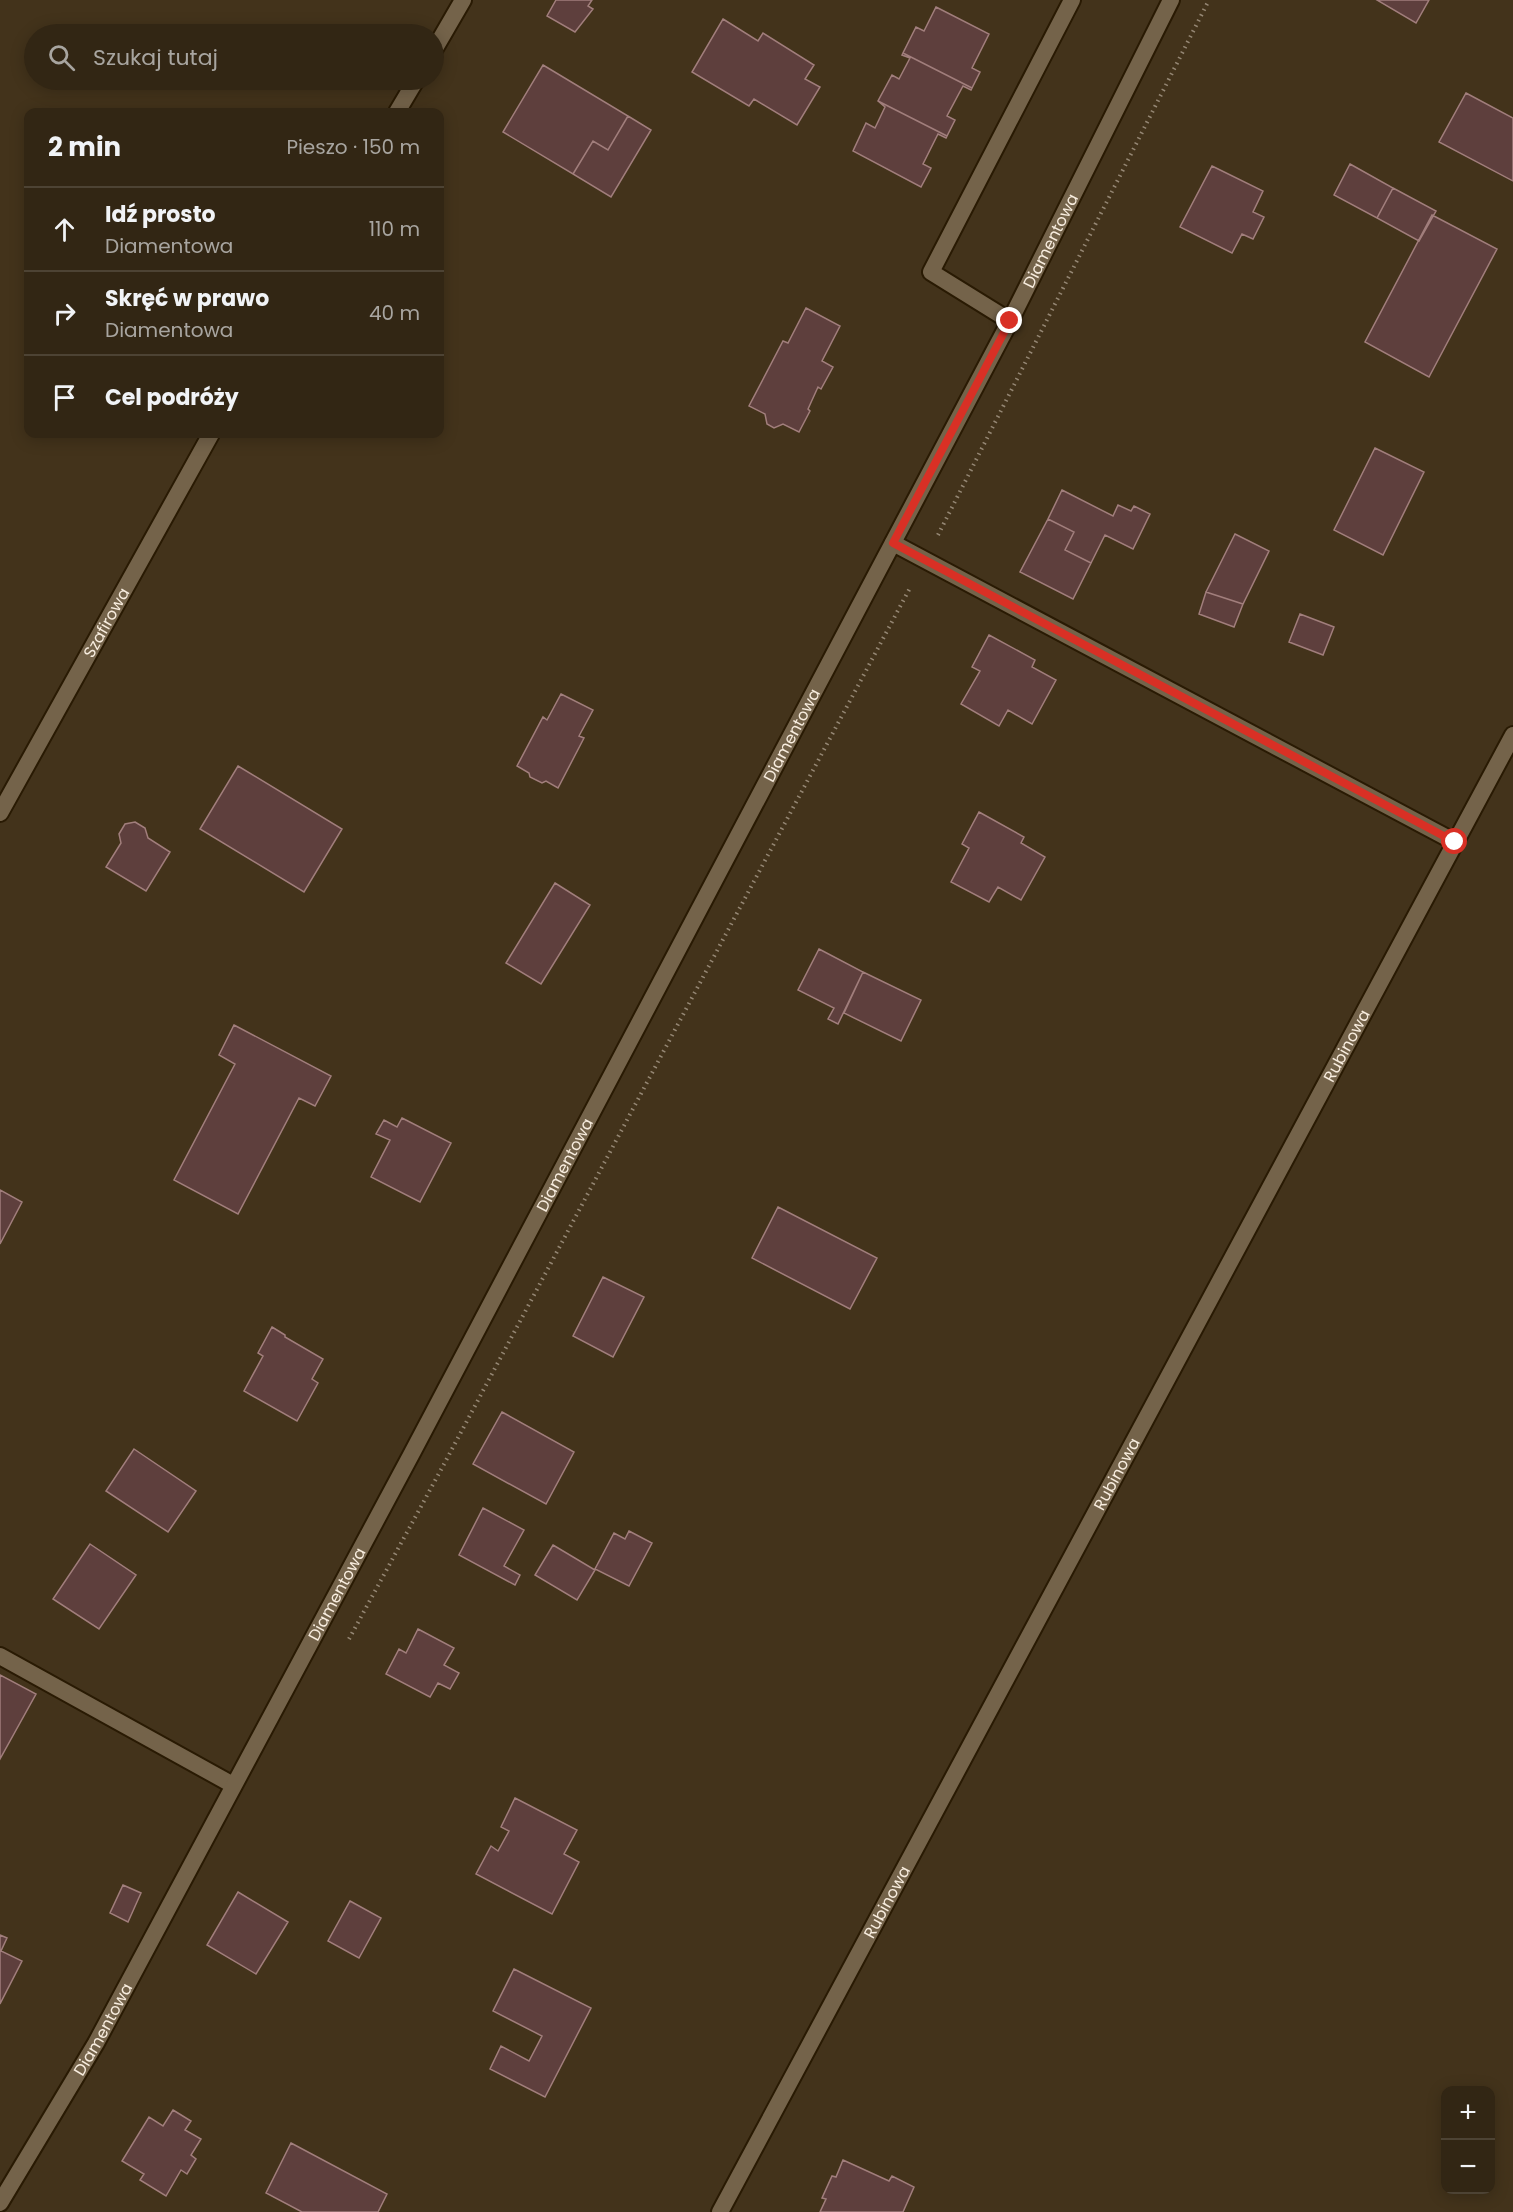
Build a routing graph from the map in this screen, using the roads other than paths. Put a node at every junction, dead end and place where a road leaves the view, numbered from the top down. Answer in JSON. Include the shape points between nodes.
{"nodes":[{"id":1,"x":463,"y":0,"type":"edge"},
{"id":2,"x":1072,"y":0,"type":"edge"},
{"id":3,"x":1172,"y":0,"type":"edge"},
{"id":4,"x":444,"y":33,"type":"edge"},
{"id":5,"x":410,"y":90,"type":"edge"},
{"id":6,"x":399,"y":108,"type":"edge"},
{"id":7,"x":1010,"y":321,"type":"junction"},
{"id":8,"x":209,"y":438,"type":"edge"},
{"id":9,"x":893,"y":543,"type":"junction"},
{"id":10,"x":1513,"y":735,"type":"edge"},
{"id":11,"x":0,"y":813,"type":"edge"},
{"id":12,"x":1455,"y":842,"type":"junction"},
{"id":13,"x":0,"y":1656,"type":"edge"},
{"id":14,"x":233,"y":1785,"type":"junction"},
{"id":15,"x":0,"y":2203,"type":"edge"},
{"id":16,"x":720,"y":2212,"type":"edge"}],
"edges":[{"from":1,"to":4,"type":"street"},
{"from":2,"to":7,"type":"street","via":[[931,272]]},
{"from":3,"to":7,"type":"street","name":"Diamentowa"},
{"from":5,"to":6,"type":"street"},
{"from":7,"to":9,"type":"street","name":"Diamentowa"},
{"from":8,"to":11,"type":"street","name":"Szafirowa"},
{"from":9,"to":12,"type":"street"},
{"from":9,"to":14,"type":"street","name":"Diamentowa"},
{"from":10,"to":12,"type":"street","name":"Rubinowa"},
{"from":12,"to":16,"type":"street","name":"Rubinowa"},
{"from":13,"to":14,"type":"street"},
{"from":14,"to":15,"type":"street","name":"Diamentowa","via":[[96,2043]]}]}
